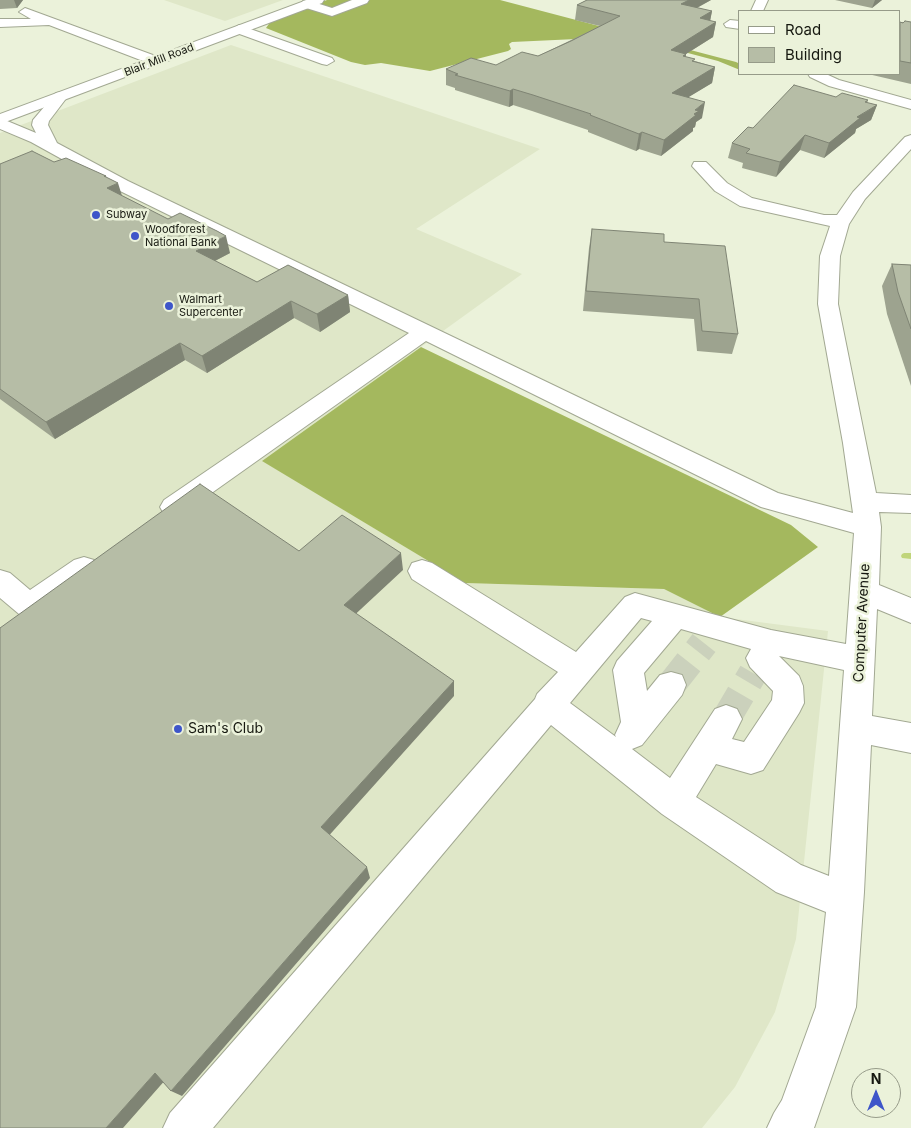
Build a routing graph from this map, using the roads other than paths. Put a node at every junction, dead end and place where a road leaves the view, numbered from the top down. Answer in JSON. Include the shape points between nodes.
{"nodes":[{"id":1,"x":364,"y":0,"type":"edge"},
{"id":2,"x":313,"y":2,"type":"edge"},
{"id":3,"x":25,"y":12,"type":"dead end"},
{"id":4,"x":53,"y":22,"type":"junction"},
{"id":5,"x":0,"y":23,"type":"edge"},
{"id":6,"x":240,"y":30,"type":"junction"},
{"id":7,"x":156,"y":61,"type":"junction"},
{"id":8,"x":327,"y":61,"type":"dead end"},
{"id":9,"x":817,"y":75,"type":"edge"},
{"id":10,"x":908,"y":89,"type":"dead end"},
{"id":11,"x":61,"y":96,"type":"junction"},
{"id":12,"x":894,"y":101,"type":"junction"},
{"id":13,"x":911,"y":105,"type":"edge"},
{"id":14,"x":0,"y":121,"type":"edge"},
{"id":15,"x":0,"y":138,"type":"edge"},
{"id":16,"x":911,"y":140,"type":"edge"},
{"id":17,"x":50,"y":146,"type":"junction"},
{"id":18,"x":700,"y":166,"type":"dead end"},
{"id":19,"x":846,"y":225,"type":"junction"},
{"id":20,"x":426,"y":332,"type":"junction"},
{"id":21,"x":911,"y":504,"type":"edge"},
{"id":22,"x":866,"y":514,"type":"junction"},
{"id":23,"x":150,"y":522,"type":"edge"},
{"id":24,"x":102,"y":556,"type":"edge"},
{"id":25,"x":422,"y":571,"type":"dead end"},
{"id":26,"x":0,"y":580,"type":"edge"},
{"id":27,"x":864,"y":591,"type":"junction"},
{"id":28,"x":911,"y":611,"type":"edge"},
{"id":29,"x":675,"y":616,"type":"junction"},
{"id":30,"x":762,"y":658,"type":"junction"},
{"id":31,"x":860,"y":660,"type":"junction"},
{"id":32,"x":578,"y":669,"type":"junction"},
{"id":33,"x":671,"y":685,"type":"tunnel mouth"},
{"id":34,"x":548,"y":704,"type":"junction"},
{"id":35,"x":726,"y":719,"type":"tunnel mouth"},
{"id":36,"x":638,"y":726,"type":"junction"},
{"id":37,"x":856,"y":727,"type":"junction"},
{"id":38,"x":911,"y":738,"type":"edge"},
{"id":39,"x":707,"y":747,"type":"junction"},
{"id":40,"x":614,"y":755,"type":"junction"},
{"id":41,"x":674,"y":802,"type":"junction"},
{"id":42,"x":845,"y":901,"type":"junction"},
{"id":43,"x":185,"y":1128,"type":"edge"},
{"id":44,"x":789,"y":1128,"type":"edge"}],
"edges":[{"from":1,"to":2,"type":"street","via":[[332,12]]},
{"from":2,"to":6,"type":"street","name":"Blair Mill Road"},
{"from":3,"to":4,"type":"street"},
{"from":4,"to":5,"type":"street"},
{"from":4,"to":7,"type":"street"},
{"from":6,"to":7,"type":"street","name":"Blair Mill Road"},
{"from":6,"to":8,"type":"street"},
{"from":7,"to":11,"type":"street","name":"Blair Mill Road"},
{"from":9,"to":12,"type":"street"},
{"from":10,"to":12,"type":"street"},
{"from":11,"to":14,"type":"street","name":"Blair Mill Road"},
{"from":11,"to":17,"type":"street","via":[[40,120]]},
{"from":12,"to":13,"type":"street"},
{"from":14,"to":17,"type":"street"},
{"from":15,"to":17,"type":"street"},
{"from":16,"to":19,"type":"street","name":"Computer Avenue","via":[[891,174]]},
{"from":17,"to":20,"type":"street","via":[[122,185]]},
{"from":18,"to":19,"type":"street","via":[[721,188],[746,202]]},
{"from":19,"to":22,"type":"street","name":"Computer Avenue","via":[[830,256],[828,304],[856,443]]},
{"from":20,"to":22,"type":"street","via":[[770,500]]},
{"from":20,"to":23,"type":"street"},
{"from":21,"to":22,"type":"street"},
{"from":22,"to":27,"type":"street","name":"Computer Avenue"},
{"from":24,"to":26,"type":"street","via":[[29,606]]},
{"from":25,"to":32,"type":"street"},
{"from":27,"to":28,"type":"street"},
{"from":27,"to":31,"type":"street","name":"Computer Avenue"},
{"from":29,"to":30,"type":"street"},
{"from":29,"to":32,"type":"street","via":[[635,605]]},
{"from":29,"to":36,"type":"street","via":[[628,670]]},
{"from":30,"to":31,"type":"street"},
{"from":30,"to":39,"type":"street","via":[[788,686],[788,703],[751,759]]},
{"from":31,"to":37,"type":"street","name":"Computer Avenue"},
{"from":32,"to":34,"type":"street"},
{"from":33,"to":36,"type":"street"},
{"from":34,"to":40,"type":"street"},
{"from":34,"to":43,"type":"street"},
{"from":35,"to":39,"type":"street"},
{"from":36,"to":40,"type":"street"},
{"from":37,"to":38,"type":"street"},
{"from":37,"to":42,"type":"street","name":"Computer Avenue"},
{"from":39,"to":41,"type":"street"},
{"from":40,"to":41,"type":"street"},
{"from":41,"to":42,"type":"street","via":[[789,879]]},
{"from":42,"to":44,"type":"street","name":"Computer Avenue","via":[[836,1007],[799,1113]]}]}
